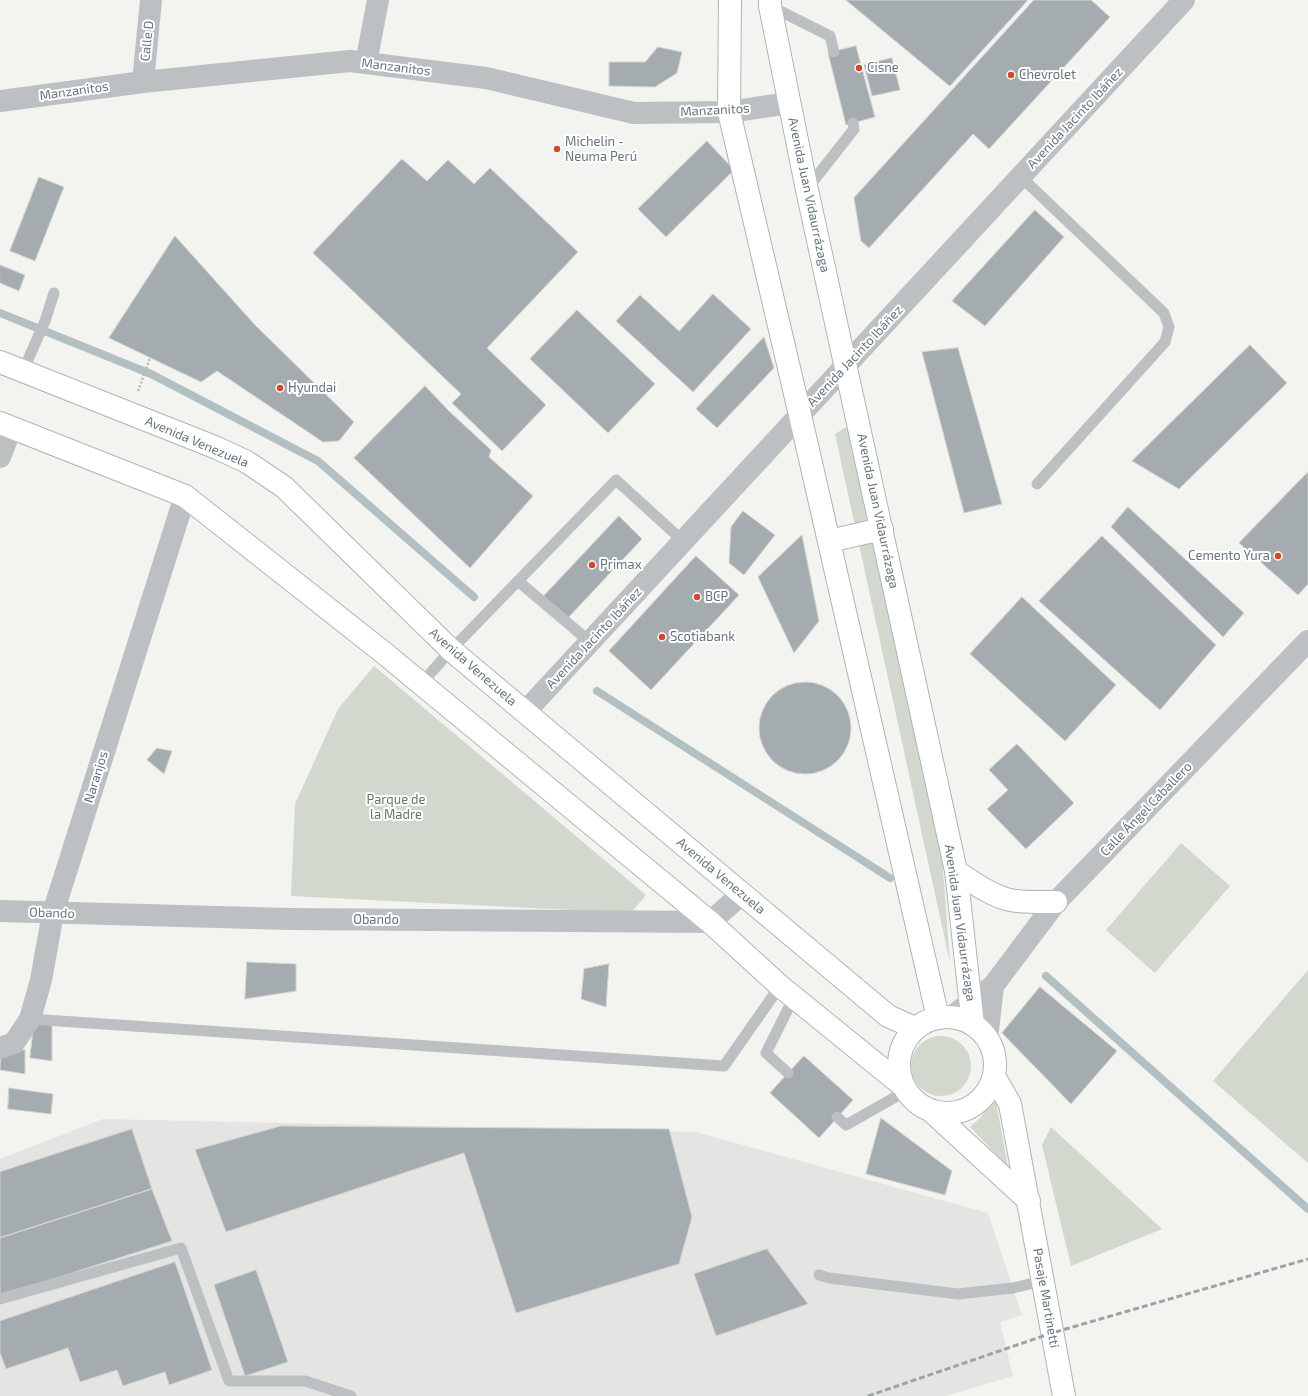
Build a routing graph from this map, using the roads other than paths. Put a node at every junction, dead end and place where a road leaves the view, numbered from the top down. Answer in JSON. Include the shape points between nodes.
{"nodes":[{"id":1,"x":151,"y":0,"type":"edge"},
{"id":2,"x":378,"y":0,"type":"edge"},
{"id":3,"x":730,"y":0,"type":"edge"},
{"id":4,"x":1184,"y":0,"type":"edge"},
{"id":5,"x":770,"y":3,"type":"edge"},
{"id":6,"x":834,"y":52,"type":"dead end"},
{"id":7,"x":366,"y":63,"type":"junction"},
{"id":8,"x":143,"y":82,"type":"junction"},
{"id":9,"x":0,"y":102,"type":"edge"},
{"id":10,"x":789,"y":103,"type":"junction"},
{"id":11,"x":729,"y":112,"type":"junction"},
{"id":12,"x":853,"y":123,"type":"dead end"},
{"id":13,"x":1021,"y":177,"type":"junction"},
{"id":14,"x":807,"y":190,"type":"junction"},
{"id":15,"x":54,"y":293,"type":"dead end"},
{"id":16,"x":0,"y":362,"type":"edge"},
{"id":17,"x":846,"y":365,"type":"junction"},
{"id":18,"x":23,"y":372,"type":"junction"},
{"id":19,"x":800,"y":415,"type":"junction"},
{"id":20,"x":5,"y":426,"type":"edge"},
{"id":21,"x":0,"y":457,"type":"edge"},
{"id":22,"x":1037,"y":484,"type":"dead end"},
{"id":23,"x":184,"y":496,"type":"junction"},
{"id":24,"x":882,"y":529,"type":"junction"},
{"id":25,"x":684,"y":541,"type":"junction"},
{"id":26,"x":829,"y":541,"type":"junction"},
{"id":27,"x":518,"y":581,"type":"junction"},
{"id":28,"x":1308,"y":641,"type":"edge"},
{"id":29,"x":590,"y":642,"type":"junction"},
{"id":30,"x":451,"y":650,"type":"junction"},
{"id":31,"x":421,"y":684,"type":"junction"},
{"id":32,"x":525,"y":712,"type":"junction"},
{"id":33,"x":956,"y":871,"type":"junction"},
{"id":34,"x":742,"y":894,"type":"junction"},
{"id":35,"x":1056,"y":902,"type":"junction"},
{"id":36,"x":0,"y":911,"type":"edge"},
{"id":37,"x":53,"y":913,"type":"junction"},
{"id":38,"x":710,"y":922,"type":"junction"},
{"id":39,"x":993,"y":986,"type":"junction"},
{"id":40,"x":787,"y":992,"type":"junction"},
{"id":41,"x":971,"y":1001,"type":"junction"},
{"id":42,"x":944,"y":1017,"type":"junction"},
{"id":43,"x":30,"y":1019,"type":"junction"},
{"id":44,"x":915,"y":1028,"type":"junction"},
{"id":45,"x":980,"y":1032,"type":"junction"},
{"id":46,"x":0,"y":1048,"type":"edge"},
{"id":47,"x":788,"y":1073,"type":"dead end"},
{"id":48,"x":994,"y":1076,"type":"junction"},
{"id":49,"x":904,"y":1088,"type":"junction"},
{"id":50,"x":930,"y":1110,"type":"junction"},
{"id":51,"x":837,"y":1117,"type":"dead end"},
{"id":52,"x":1029,"y":1200,"type":"junction"},
{"id":53,"x":819,"y":1275,"type":"dead end"},
{"id":54,"x":1042,"y":1281,"type":"junction"},
{"id":55,"x":0,"y":1299,"type":"edge"},
{"id":56,"x":351,"y":1396,"type":"edge"},
{"id":57,"x":1064,"y":1396,"type":"edge"}],
"edges":[{"from":1,"to":8,"type":"street","name":"Calle D"},
{"from":2,"to":7,"type":"street"},
{"from":3,"to":11,"type":"main road"},
{"from":4,"to":13,"type":"street","name":"Avenida Jacinto Ibáñez"},
{"from":5,"to":6,"type":"lane","via":[[830,36]]},
{"from":5,"to":10,"type":"main road","name":"Avenida Juan Vidaurrázaga"},
{"from":7,"to":8,"type":"street","name":"Manzanitos","via":[[350,61]]},
{"from":7,"to":11,"type":"street","name":"Manzanitos","via":[[486,78],[634,113]]},
{"from":8,"to":9,"type":"street","name":"Manzanitos"},
{"from":10,"to":11,"type":"street","name":"Manzanitos"},
{"from":10,"to":14,"type":"main road","name":"Avenida Juan Vidaurrázaga"},
{"from":11,"to":19,"type":"main road"},
{"from":12,"to":14,"type":"lane","via":[[854,129]]},
{"from":13,"to":17,"type":"street","name":"Avenida Jacinto Ibáñez"},
{"from":13,"to":22,"type":"lane","via":[[1164,313],[1169,327],[1166,342]]},
{"from":14,"to":17,"type":"main road","name":"Avenida Juan Vidaurrázaga"},
{"from":15,"to":18,"type":"lane"},
{"from":16,"to":18,"type":"main road","name":"Avenida Venezuela"},
{"from":17,"to":19,"type":"street","name":"Avenida Jacinto Ibáñez"},
{"from":17,"to":24,"type":"main road","name":"Avenida Juan Vidaurrázaga"},
{"from":18,"to":30,"type":"main road","name":"Avenida Venezuela","via":[[247,462],[284,487]]},
{"from":19,"to":25,"type":"street","name":"Avenida Jacinto Ibáñez"},
{"from":19,"to":26,"type":"main road"},
{"from":20,"to":21,"type":"street"},
{"from":20,"to":23,"type":"main road"},
{"from":23,"to":31,"type":"main road"},
{"from":23,"to":37,"type":"street","name":"Naranjos"},
{"from":24,"to":26,"type":"main road"},
{"from":24,"to":33,"type":"main road","name":"Avenida Juan Vidaurrázaga"},
{"from":25,"to":27,"type":"lane","via":[[616,480]]},
{"from":25,"to":29,"type":"street","name":"Avenida Jacinto Ibáñez"},
{"from":26,"to":42,"type":"main road"},
{"from":27,"to":29,"type":"lane"},
{"from":27,"to":30,"type":"lane"},
{"from":28,"to":35,"type":"street","name":"Calle Ángel Caballero"},
{"from":29,"to":32,"type":"street","name":"Avenida Jacinto Ibáñez"},
{"from":30,"to":31,"type":"lane"},
{"from":30,"to":32,"type":"main road","name":"Avenida Venezuela"},
{"from":31,"to":38,"type":"main road"},
{"from":32,"to":34,"type":"main road","name":"Avenida Venezuela"},
{"from":33,"to":35,"type":"main road","via":[[978,886],[1006,899]]},
{"from":33,"to":41,"type":"main road","name":"Avenida Juan Vidaurrázaga"},
{"from":34,"to":38,"type":"street"},
{"from":34,"to":44,"type":"main road","name":"Avenida Venezuela","via":[[888,1016]]},
{"from":35,"to":39,"type":"street","name":"Calle Ángel Caballero"},
{"from":36,"to":37,"type":"street","name":"Obando"},
{"from":37,"to":38,"type":"street","name":"Obando","via":[[290,919]]},
{"from":37,"to":43,"type":"street","name":"Naranjos","via":[[41,980]]},
{"from":38,"to":40,"type":"main road"},
{"from":39,"to":41,"type":"street","name":"Calle Ángel Caballero"},
{"from":39,"to":45,"type":"street"},
{"from":40,"to":43,"type":"lane","via":[[724,1066]]},
{"from":40,"to":47,"type":"lane","via":[[766,1053]]},
{"from":40,"to":49,"type":"main road"},
{"from":41,"to":42,"type":"street","name":"Calle Ángel Caballero"},
{"from":41,"to":45,"type":"main road","name":"Avenida Juan Vidaurrázaga"},
{"from":42,"to":44,"type":"main road","via":[[926,1021]]},
{"from":42,"to":45,"type":"main road","via":[[962,1020]]},
{"from":43,"to":46,"type":"street","name":"Naranjos","via":[[14,1043]]},
{"from":44,"to":49,"type":"main road","via":[[901,1048],[899,1073]]},
{"from":45,"to":48,"type":"main road","via":[[993,1051],[996,1063]]},
{"from":48,"to":50,"type":"main road","via":[[988,1091],[977,1104],[962,1111],[946,1114]]},
{"from":48,"to":52,"type":"main road","name":"Pasaje Martinetti","via":[[1010,1104]]},
{"from":49,"to":50,"type":"main road","via":[[920,1106]]},
{"from":49,"to":51,"type":"lane","via":[[846,1125]]},
{"from":50,"to":52,"type":"main road"},
{"from":52,"to":54,"type":"main road","name":"Pasaje Martinetti"},
{"from":53,"to":54,"type":"lane","via":[[958,1294],[1013,1288]]},
{"from":54,"to":57,"type":"main road","name":"Pasaje Martinetti"},
{"from":55,"to":56,"type":"lane","via":[[181,1248],[229,1381],[304,1381]]}]}
